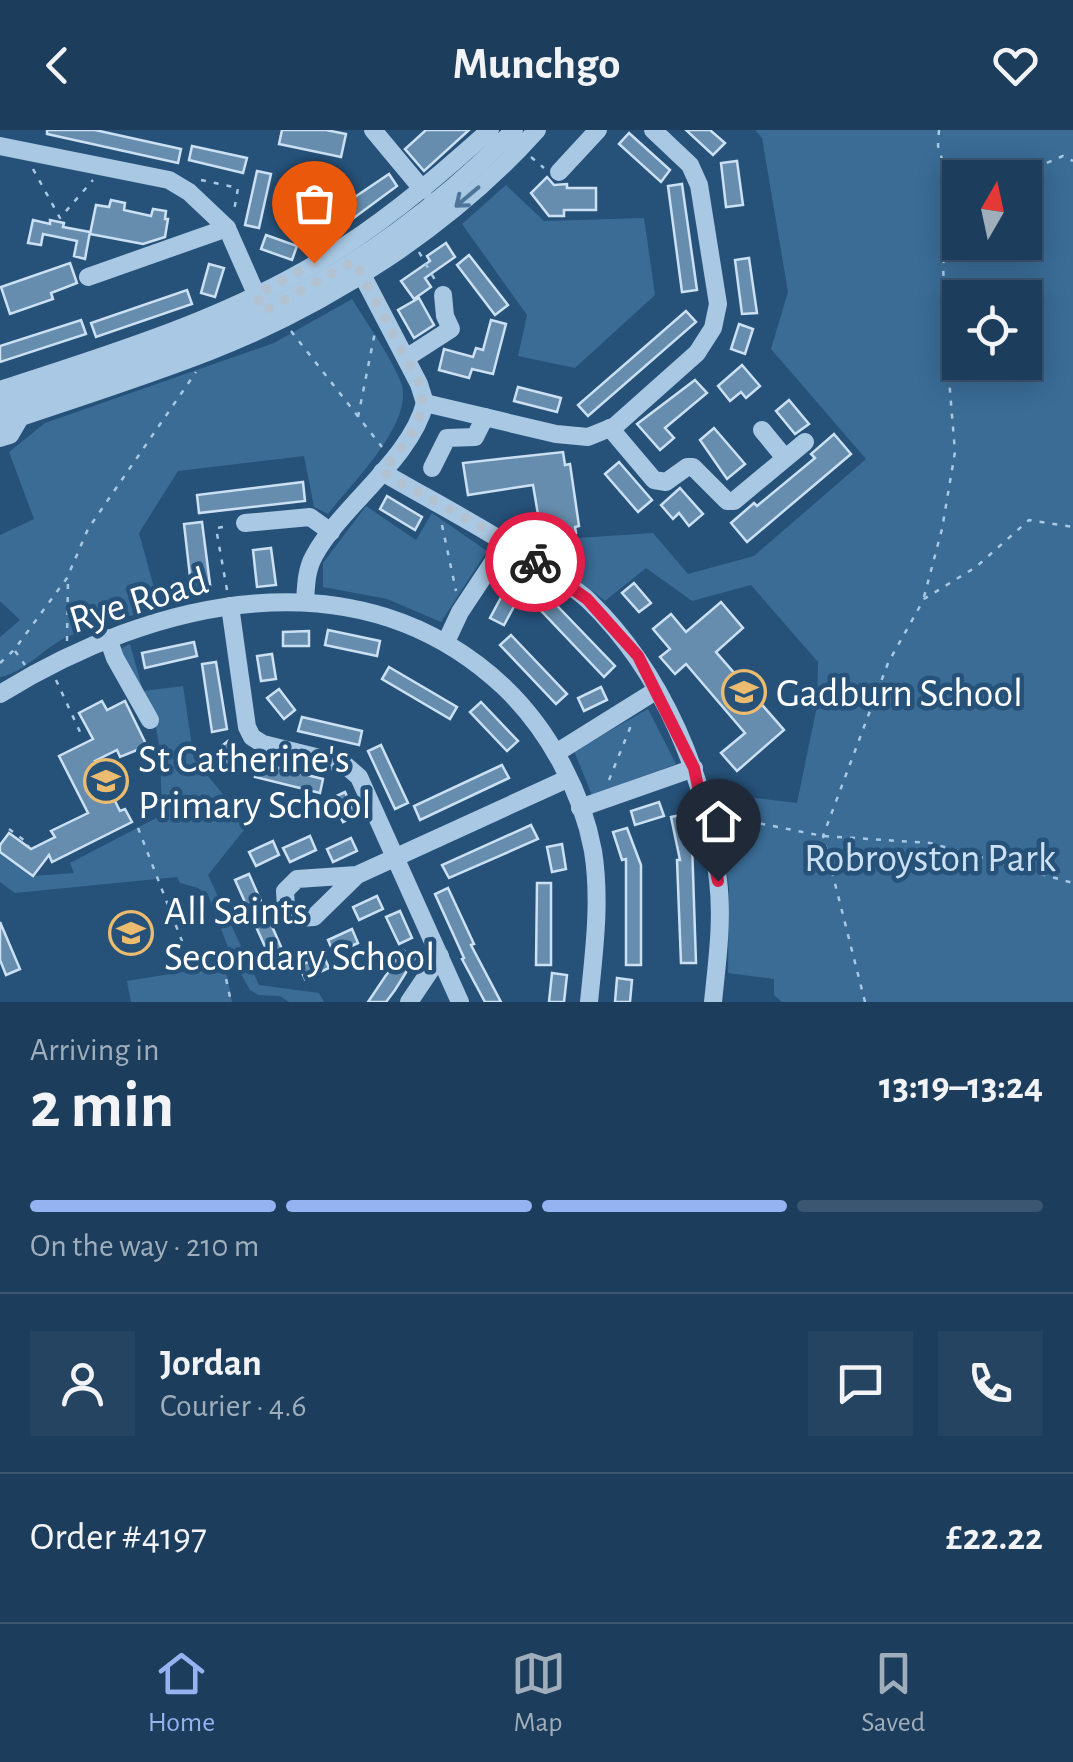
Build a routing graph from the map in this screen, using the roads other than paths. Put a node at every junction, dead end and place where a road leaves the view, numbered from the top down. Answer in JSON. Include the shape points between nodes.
{"nodes":[{"id":1,"x":373,"y":130,"type":"edge"},
{"id":2,"x":490,"y":130,"type":"edge"},
{"id":3,"x":514,"y":130,"type":"edge"},
{"id":4,"x":537,"y":130,"type":"edge"},
{"id":5,"x":598,"y":130,"type":"edge"},
{"id":6,"x":653,"y":130,"type":"edge"},
{"id":7,"x":0,"y":146,"type":"edge"},
{"id":8,"x":560,"y":172,"type":"road end"},
{"id":9,"x":423,"y":190,"type":"junction"},
{"id":10,"x":227,"y":228,"type":"junction"},
{"id":11,"x":358,"y":267,"type":"junction"},
{"id":12,"x":88,"y":277,"type":"dead end"},
{"id":13,"x":442,"y":294,"type":"dead end"},
{"id":14,"x":268,"y":312,"type":"junction"},
{"id":15,"x":406,"y":358,"type":"junction"},
{"id":16,"x":0,"y":390,"type":"edge"},
{"id":17,"x":425,"y":403,"type":"junction"},
{"id":18,"x":0,"y":407,"type":"edge"},
{"id":19,"x":20,"y":408,"type":"junction"},
{"id":20,"x":485,"y":418,"type":"junction"},
{"id":21,"x":0,"y":424,"type":"edge"},
{"id":22,"x":610,"y":428,"type":"junction"},
{"id":23,"x":762,"y":430,"type":"dead end"},
{"id":24,"x":0,"y":438,"type":"edge"},
{"id":25,"x":804,"y":442,"type":"dead end"},
{"id":26,"x":785,"y":458,"type":"junction"},
{"id":27,"x":386,"y":465,"type":"junction"},
{"id":28,"x":432,"y":468,"type":"dead end"},
{"id":29,"x":245,"y":524,"type":"road end"},
{"id":30,"x":332,"y":532,"type":"junction"},
{"id":31,"x":507,"y":541,"type":"junction"},
{"id":32,"x":305,"y":602,"type":"junction"},
{"id":33,"x":230,"y":606,"type":"junction"},
{"id":34,"x":108,"y":638,"type":"junction"},
{"id":35,"x":446,"y":642,"type":"junction"},
{"id":36,"x":0,"y":694,"type":"edge"},
{"id":37,"x":649,"y":696,"type":"junction"},
{"id":38,"x":150,"y":720,"type":"dead end"},
{"id":39,"x":556,"y":753,"type":"junction"},
{"id":40,"x":694,"y":768,"type":"junction"},
{"id":41,"x":567,"y":778,"type":"junction"},
{"id":42,"x":580,"y":808,"type":"junction"},
{"id":43,"x":394,"y":858,"type":"junction"},
{"id":44,"x":357,"y":875,"type":"dead end"},
{"id":45,"x":440,"y":956,"type":"junction"},
{"id":46,"x":408,"y":1002,"type":"edge"},
{"id":47,"x":460,"y":1002,"type":"edge"},
{"id":48,"x":589,"y":1002,"type":"edge"},
{"id":49,"x":714,"y":1002,"type":"edge"}],
"edges":[{"from":1,"to":9,"type":"street"},
{"from":2,"to":9,"type":"street"},
{"from":3,"to":11,"type":"street"},
{"from":4,"to":11,"type":"street","one_way":true,"via":[[426,231]]},
{"from":5,"to":8,"type":"street"},
{"from":6,"to":22,"type":"street","via":[[690,165],[699,185],[718,304],[698,354]]},
{"from":7,"to":10,"type":"street","via":[[170,180]]},
{"from":9,"to":14,"type":"street"},
{"from":10,"to":12,"type":"street"},
{"from":10,"to":14,"type":"street"},
{"from":11,"to":14,"type":"street"},
{"from":11,"to":15,"type":"street"},
{"from":13,"to":15,"type":"street","via":[[445,316],[457,330]]},
{"from":14,"to":16,"type":"street","via":[[194,322]]},
{"from":14,"to":19,"type":"street"},
{"from":14,"to":19,"type":"street","via":[[211,350]]},
{"from":15,"to":17,"type":"street"},
{"from":17,"to":20,"type":"street"},
{"from":17,"to":27,"type":"street","via":[[422,418]]},
{"from":18,"to":19,"type":"street"},
{"from":19,"to":21,"type":"street"},
{"from":19,"to":24,"type":"street","via":[[10,435]]},
{"from":20,"to":22,"type":"street","via":[[556,434],[588,436]]},
{"from":20,"to":28,"type":"street","via":[[475,436],[448,438]]},
{"from":22,"to":26,"type":"street","via":[[654,480],[666,482],[693,468],[727,501]]},
{"from":23,"to":26,"type":"street"},
{"from":25,"to":26,"type":"street"},
{"from":27,"to":30,"type":"street"},
{"from":27,"to":31,"type":"street","via":[[438,504]]},
{"from":29,"to":30,"type":"street","via":[[310,517]]},
{"from":30,"to":32,"type":"street","via":[[313,557]]},
{"from":31,"to":35,"type":"street"},
{"from":31,"to":37,"type":"street","via":[[587,599],[638,656]]},
{"from":32,"to":33,"type":"street","name":"Rye Road"},
{"from":32,"to":35,"type":"street","name":"Rye Road","via":[[368,611]]},
{"from":33,"to":34,"type":"street","name":"Rye Road"},
{"from":33,"to":43,"type":"street","via":[[252,738],[352,768]]},
{"from":34,"to":36,"type":"street","name":"Rye Road"},
{"from":34,"to":38,"type":"street"},
{"from":35,"to":39,"type":"street","name":"Rye Road","via":[[510,694]]},
{"from":37,"to":39,"type":"street"},
{"from":37,"to":40,"type":"street"},
{"from":39,"to":41,"type":"street","name":"Rye Road"},
{"from":40,"to":42,"type":"street"},
{"from":40,"to":49,"type":"street","via":[[718,881]]},
{"from":41,"to":42,"type":"street","name":"Rye Road"},
{"from":41,"to":43,"type":"street"},
{"from":42,"to":48,"type":"street","name":"Rye Road","via":[[596,878]]},
{"from":43,"to":44,"type":"street"},
{"from":43,"to":45,"type":"street"},
{"from":45,"to":46,"type":"street"},
{"from":45,"to":47,"type":"street"}]}
